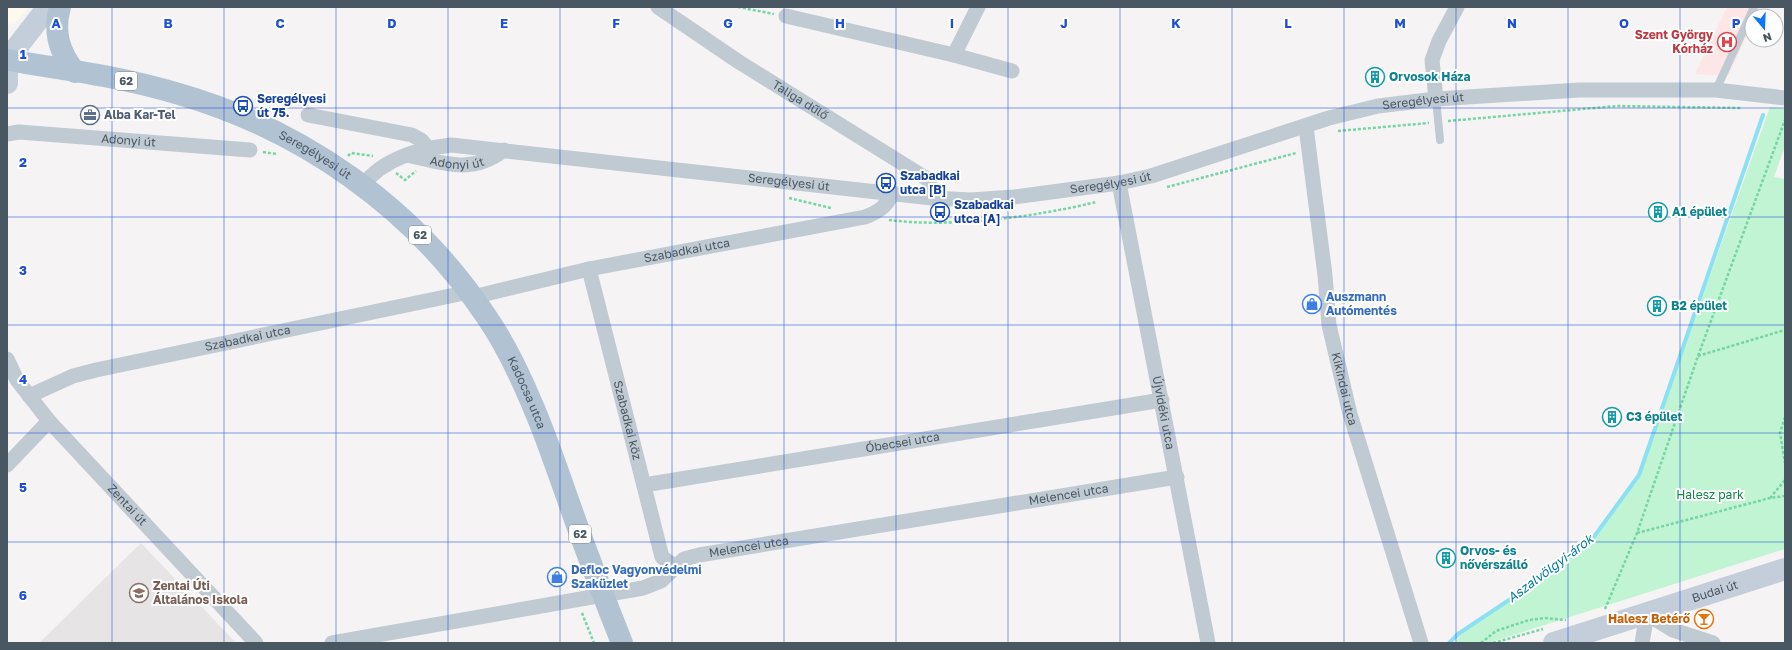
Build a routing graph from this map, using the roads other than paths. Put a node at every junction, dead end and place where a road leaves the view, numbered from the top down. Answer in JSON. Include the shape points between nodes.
{"nodes":[{"id":1,"x":48,"y":7,"type":"edge"},
{"id":2,"x":60,"y":7,"type":"edge"},
{"id":3,"x":658,"y":7,"type":"edge"},
{"id":4,"x":978,"y":7,"type":"edge"},
{"id":5,"x":1457,"y":7,"type":"edge"},
{"id":6,"x":1754,"y":7,"type":"edge"},
{"id":7,"x":786,"y":16,"type":"road end"},
{"id":8,"x":954,"y":55,"type":"junction"},
{"id":9,"x":7,"y":60,"type":"edge"},
{"id":10,"x":1012,"y":71,"type":"dead end"},
{"id":11,"x":75,"y":72,"type":"junction"},
{"id":12,"x":7,"y":83,"type":"edge"},
{"id":13,"x":1716,"y":90,"type":"junction"},
{"id":14,"x":1785,"y":98,"type":"edge"},
{"id":15,"x":1436,"y":100,"type":"junction"},
{"id":16,"x":308,"y":115,"type":"dead end"},
{"id":17,"x":1306,"y":127,"type":"junction"},
{"id":18,"x":7,"y":134,"type":"edge"},
{"id":19,"x":1440,"y":140,"type":"dead end"},
{"id":20,"x":428,"y":148,"type":"junction"},
{"id":21,"x":250,"y":150,"type":"dead end"},
{"id":22,"x":504,"y":150,"type":"junction"},
{"id":23,"x":406,"y":155,"type":"junction"},
{"id":24,"x":1119,"y":183,"type":"junction"},
{"id":25,"x":364,"y":185,"type":"junction"},
{"id":26,"x":892,"y":194,"type":"junction"},
{"id":27,"x":932,"y":198,"type":"junction"},
{"id":28,"x":589,"y":269,"type":"junction"},
{"id":29,"x":471,"y":294,"type":"junction"},
{"id":30,"x":7,"y":359,"type":"edge"},
{"id":31,"x":29,"y":396,"type":"junction"},
{"id":32,"x":1162,"y":400,"type":"junction"},
{"id":33,"x":49,"y":421,"type":"junction"},
{"id":34,"x":7,"y":465,"type":"edge"},
{"id":35,"x":1177,"y":477,"type":"junction"},
{"id":36,"x":644,"y":485,"type":"junction"},
{"id":37,"x":674,"y":566,"type":"junction"},
{"id":38,"x":1785,"y":569,"type":"edge"},
{"id":39,"x":603,"y":594,"type":"junction"},
{"id":40,"x":1647,"y":614,"type":"junction"},
{"id":41,"x":1552,"y":632,"type":"edge"},
{"id":42,"x":256,"y":643,"type":"edge"},
{"id":43,"x":332,"y":643,"type":"edge"},
{"id":44,"x":622,"y":643,"type":"edge"},
{"id":45,"x":1208,"y":643,"type":"edge"},
{"id":46,"x":1421,"y":643,"type":"edge"},
{"id":47,"x":1642,"y":643,"type":"edge"},
{"id":48,"x":1713,"y":643,"type":"edge"}],
"edges":[{"from":1,"to":9,"type":"main road"},
{"from":2,"to":11,"type":"main road","via":[[56,30],[58,41],[63,56]]},
{"from":3,"to":27,"type":"street","name":"Taliga dűlő","via":[[739,62],[929,180]]},
{"from":4,"to":8,"type":"street"},
{"from":5,"to":15,"type":"street","via":[[1432,60]]},
{"from":6,"to":13,"type":"lane"},
{"from":7,"to":8,"type":"street"},
{"from":8,"to":10,"type":"street"},
{"from":9,"to":11,"type":"main road","name":"Seregélyesi út","number":"62"},
{"from":9,"to":12,"type":"main road"},
{"from":11,"to":25,"type":"main road","name":"Seregélyesi út","number":"62","via":[[178,93],[241,116],[308,149]]},
{"from":13,"to":14,"type":"street","name":"Seregélyesi út"},
{"from":13,"to":15,"type":"street","name":"Seregélyesi út","via":[[1579,90]]},
{"from":15,"to":17,"type":"street","name":"Seregélyesi út","via":[[1358,110]]},
{"from":15,"to":19,"type":"lane"},
{"from":16,"to":20,"type":"street","via":[[412,135]]},
{"from":17,"to":24,"type":"street","name":"Seregélyesi út","via":[[1151,176]]},
{"from":17,"to":46,"type":"street","name":"Kikindai utca","via":[[1331,332],[1350,414]]},
{"from":18,"to":21,"type":"street","name":"Adonyi út","via":[[19,132]]},
{"from":20,"to":22,"type":"street","name":"Seregélyesi út","via":[[451,145]]},
{"from":20,"to":23,"type":"street","name":"Seregélyesi út"},
{"from":22,"to":23,"type":"street","name":"Adonyi út","via":[[491,160],[461,166]]},
{"from":22,"to":26,"type":"street","name":"Seregélyesi út"},
{"from":23,"to":25,"type":"street","name":"Seregélyesi út","via":[[389,163]]},
{"from":24,"to":27,"type":"street","name":"Seregélyesi út","via":[[1014,197],[971,200]]},
{"from":24,"to":32,"type":"street","name":"Újvidéki utca"},
{"from":25,"to":29,"type":"main road","name":"Kadocsa utca","number":"62","via":[[426,240]]},
{"from":26,"to":27,"type":"street","name":"Seregélyesi út"},
{"from":26,"to":28,"type":"street","name":"Szabadkai utca","via":[[879,212],[865,217]]},
{"from":28,"to":29,"type":"street","name":"Szabadkai utca"},
{"from":28,"to":36,"type":"street","name":"Szabadkai köz"},
{"from":29,"to":31,"type":"street","name":"Szabadkai utca","via":[[96,370],[73,376]]},
{"from":29,"to":39,"type":"main road","name":"Kadocsa utca","number":"62","via":[[487,318],[534,408]]},
{"from":30,"to":31,"type":"street","name":"Zentai út","via":[[17,380]]},
{"from":31,"to":33,"type":"street","name":"Zentai út"},
{"from":32,"to":35,"type":"street","name":"Újvidéki utca"},
{"from":32,"to":36,"type":"street","name":"Óbecsei utca"},
{"from":33,"to":34,"type":"street"},
{"from":33,"to":42,"type":"street","name":"Zentai út"},
{"from":35,"to":37,"type":"street","name":"Melencei utca","via":[[699,555],[684,559]]},
{"from":35,"to":45,"type":"street","name":"Újvidéki utca"},
{"from":36,"to":37,"type":"street","name":"Szabadkai köz","via":[[662,557]]},
{"from":37,"to":39,"type":"street","name":"Melencei utca","via":[[661,581],[643,588]]},
{"from":38,"to":40,"type":"main road","name":"Budai út"},
{"from":39,"to":43,"type":"street","name":"Melencei utca"},
{"from":39,"to":44,"type":"main road","name":"Kadocsa utca","number":"62"},
{"from":40,"to":41,"type":"main road","name":"Budai út"},
{"from":40,"to":47,"type":"street"},
{"from":40,"to":48,"type":"street","via":[[1673,630]]}]}
